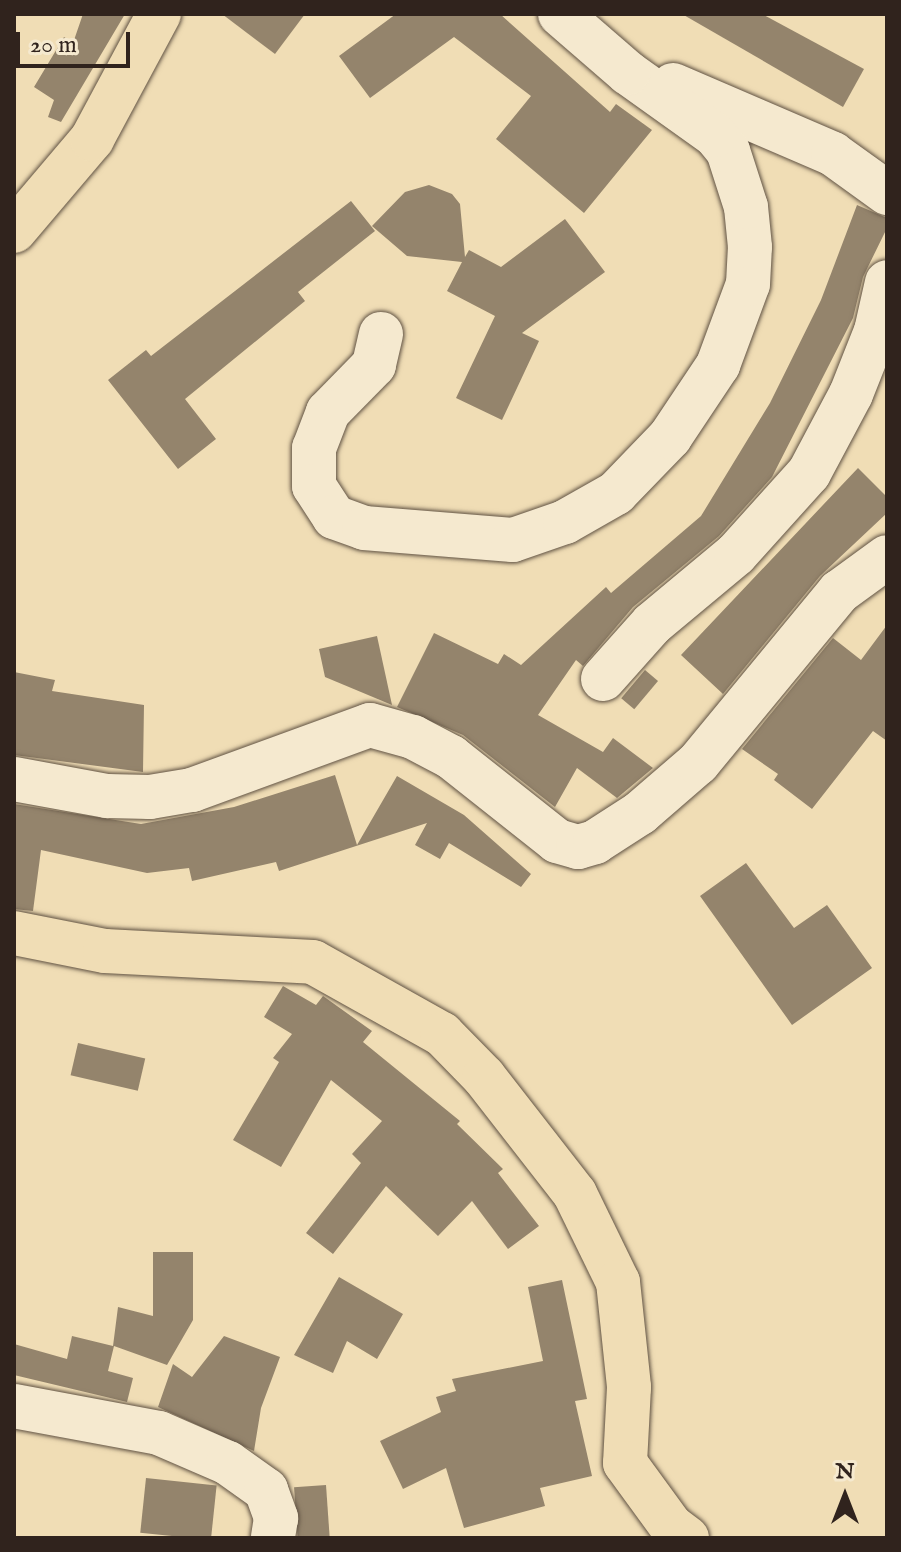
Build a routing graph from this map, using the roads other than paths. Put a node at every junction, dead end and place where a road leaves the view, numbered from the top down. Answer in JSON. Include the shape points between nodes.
{"nodes":[{"id":1,"x":159,"y":14,"type":"edge"},
{"id":2,"x":560,"y":14,"type":"edge"},
{"id":3,"x":628,"y":73,"type":"junction"},
{"id":4,"x":887,"y":193,"type":"edge"},
{"id":5,"x":14,"y":231,"type":"edge"},
{"id":6,"x":887,"y":282,"type":"edge"},
{"id":7,"x":381,"y":334,"type":"dead end"},
{"id":8,"x":887,"y":557,"type":"edge"},
{"id":9,"x":603,"y":679,"type":"dead end"},
{"id":10,"x":14,"y":779,"type":"edge"},
{"id":11,"x":14,"y":933,"type":"edge"},
{"id":12,"x":14,"y":1406,"type":"edge"},
{"id":13,"x":273,"y":1538,"type":"edge"},
{"id":14,"x":687,"y":1538,"type":"edge"}],
"edges":[{"from":1,"to":5,"type":"main road","via":[[92,139]]},
{"from":2,"to":3,"type":"street"},
{"from":3,"to":4,"type":"street","via":[[676,85],[786,131],[833,154]]},
{"from":3,"to":7,"type":"street","via":[[715,135],[728,151],[746,207],[748,284],[739,319],[718,365],[670,437],[616,493],[565,522],[513,540],[364,528],[334,517],[314,486],[314,448],[328,412],[374,365]]},
{"from":6,"to":9,"type":"street","via":[[876,331],[851,394],[809,473],[736,554],[652,624]]},
{"from":8,"to":10,"type":"street","via":[[839,592],[698,763],[621,827],[578,847],[557,841],[451,757],[413,737],[370,725],[192,790],[150,797],[107,796]]},
{"from":11,"to":14,"type":"main road","via":[[105,951],[313,962],[442,1034],[484,1077],[575,1194],[618,1282],[629,1387],[625,1463],[671,1526]]},
{"from":12,"to":13,"type":"street","via":[[159,1433],[228,1463],[266,1490],[276,1518]]}]}
